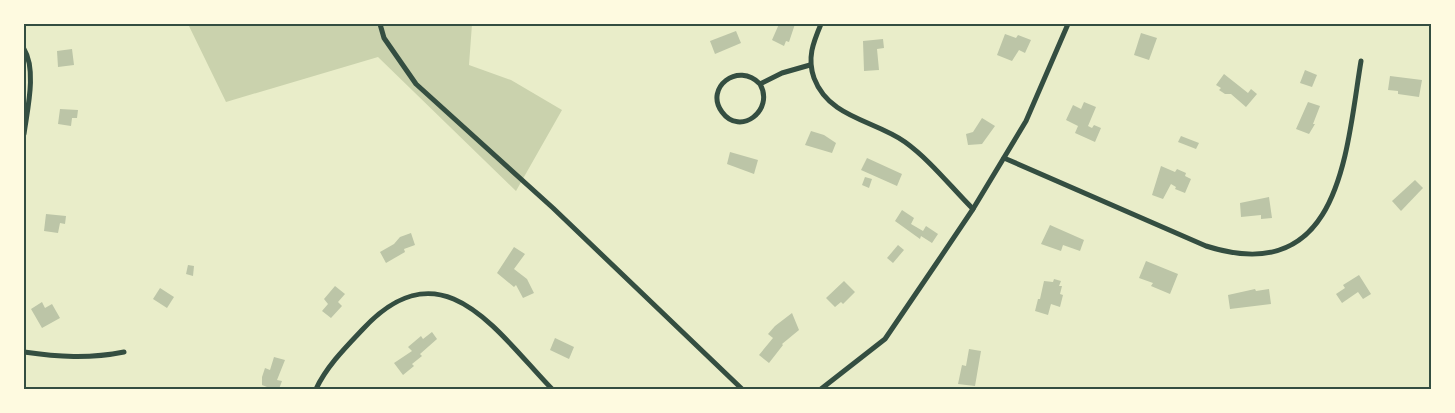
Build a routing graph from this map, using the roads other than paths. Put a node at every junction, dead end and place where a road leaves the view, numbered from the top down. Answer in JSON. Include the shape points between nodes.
{"nodes":[{"id":1,"x":380,"y":24,"type":"edge"},
{"id":2,"x":821,"y":24,"type":"edge"},
{"id":3,"x":1068,"y":24,"type":"edge"},
{"id":4,"x":24,"y":49,"type":"edge"},
{"id":5,"x":1361,"y":61,"type":"dead end"},
{"id":6,"x":810,"y":65,"type":"junction"},
{"id":7,"x":760,"y":84,"type":"junction"},
{"id":8,"x":24,"y":134,"type":"edge"},
{"id":9,"x":1004,"y":158,"type":"junction"},
{"id":10,"x":973,"y":209,"type":"junction"},
{"id":11,"x":24,"y":352,"type":"edge"},
{"id":12,"x":124,"y":352,"type":"dead end"},
{"id":13,"x":316,"y":389,"type":"edge"},
{"id":14,"x":552,"y":389,"type":"edge"},
{"id":15,"x":742,"y":389,"type":"edge"},
{"id":16,"x":820,"y":389,"type":"edge"}],
"edges":[{"from":1,"to":15,"type":"street","via":[[384,38],[416,84],[553,208]]},
{"from":2,"to":6,"type":"street","via":[[812,47]]},
{"from":3,"to":9,"type":"street","via":[[1026,121]]},
{"from":4,"to":8,"type":"street","via":[[30,92]]},
{"from":5,"to":9,"type":"street","via":[[1344,165],[1332,199],[1307,234],[1283,248],[1237,254],[1206,246]]},
{"from":6,"to":7,"type":"street"},
{"from":6,"to":10,"type":"street","via":[[818,87],[833,106],[908,144]]},
{"from":7,"to":7,"type":"street","via":[[742,75],[728,79],[720,86],[717,96],[720,110],[737,122],[752,119],[764,104]]},
{"from":9,"to":10,"type":"street"},
{"from":10,"to":16,"type":"street","via":[[884,339]]},
{"from":11,"to":12,"type":"street","via":[[74,358]]},
{"from":13,"to":14,"type":"street","via":[[332,363],[376,316],[404,298],[427,294],[449,296],[470,306]]}]}
